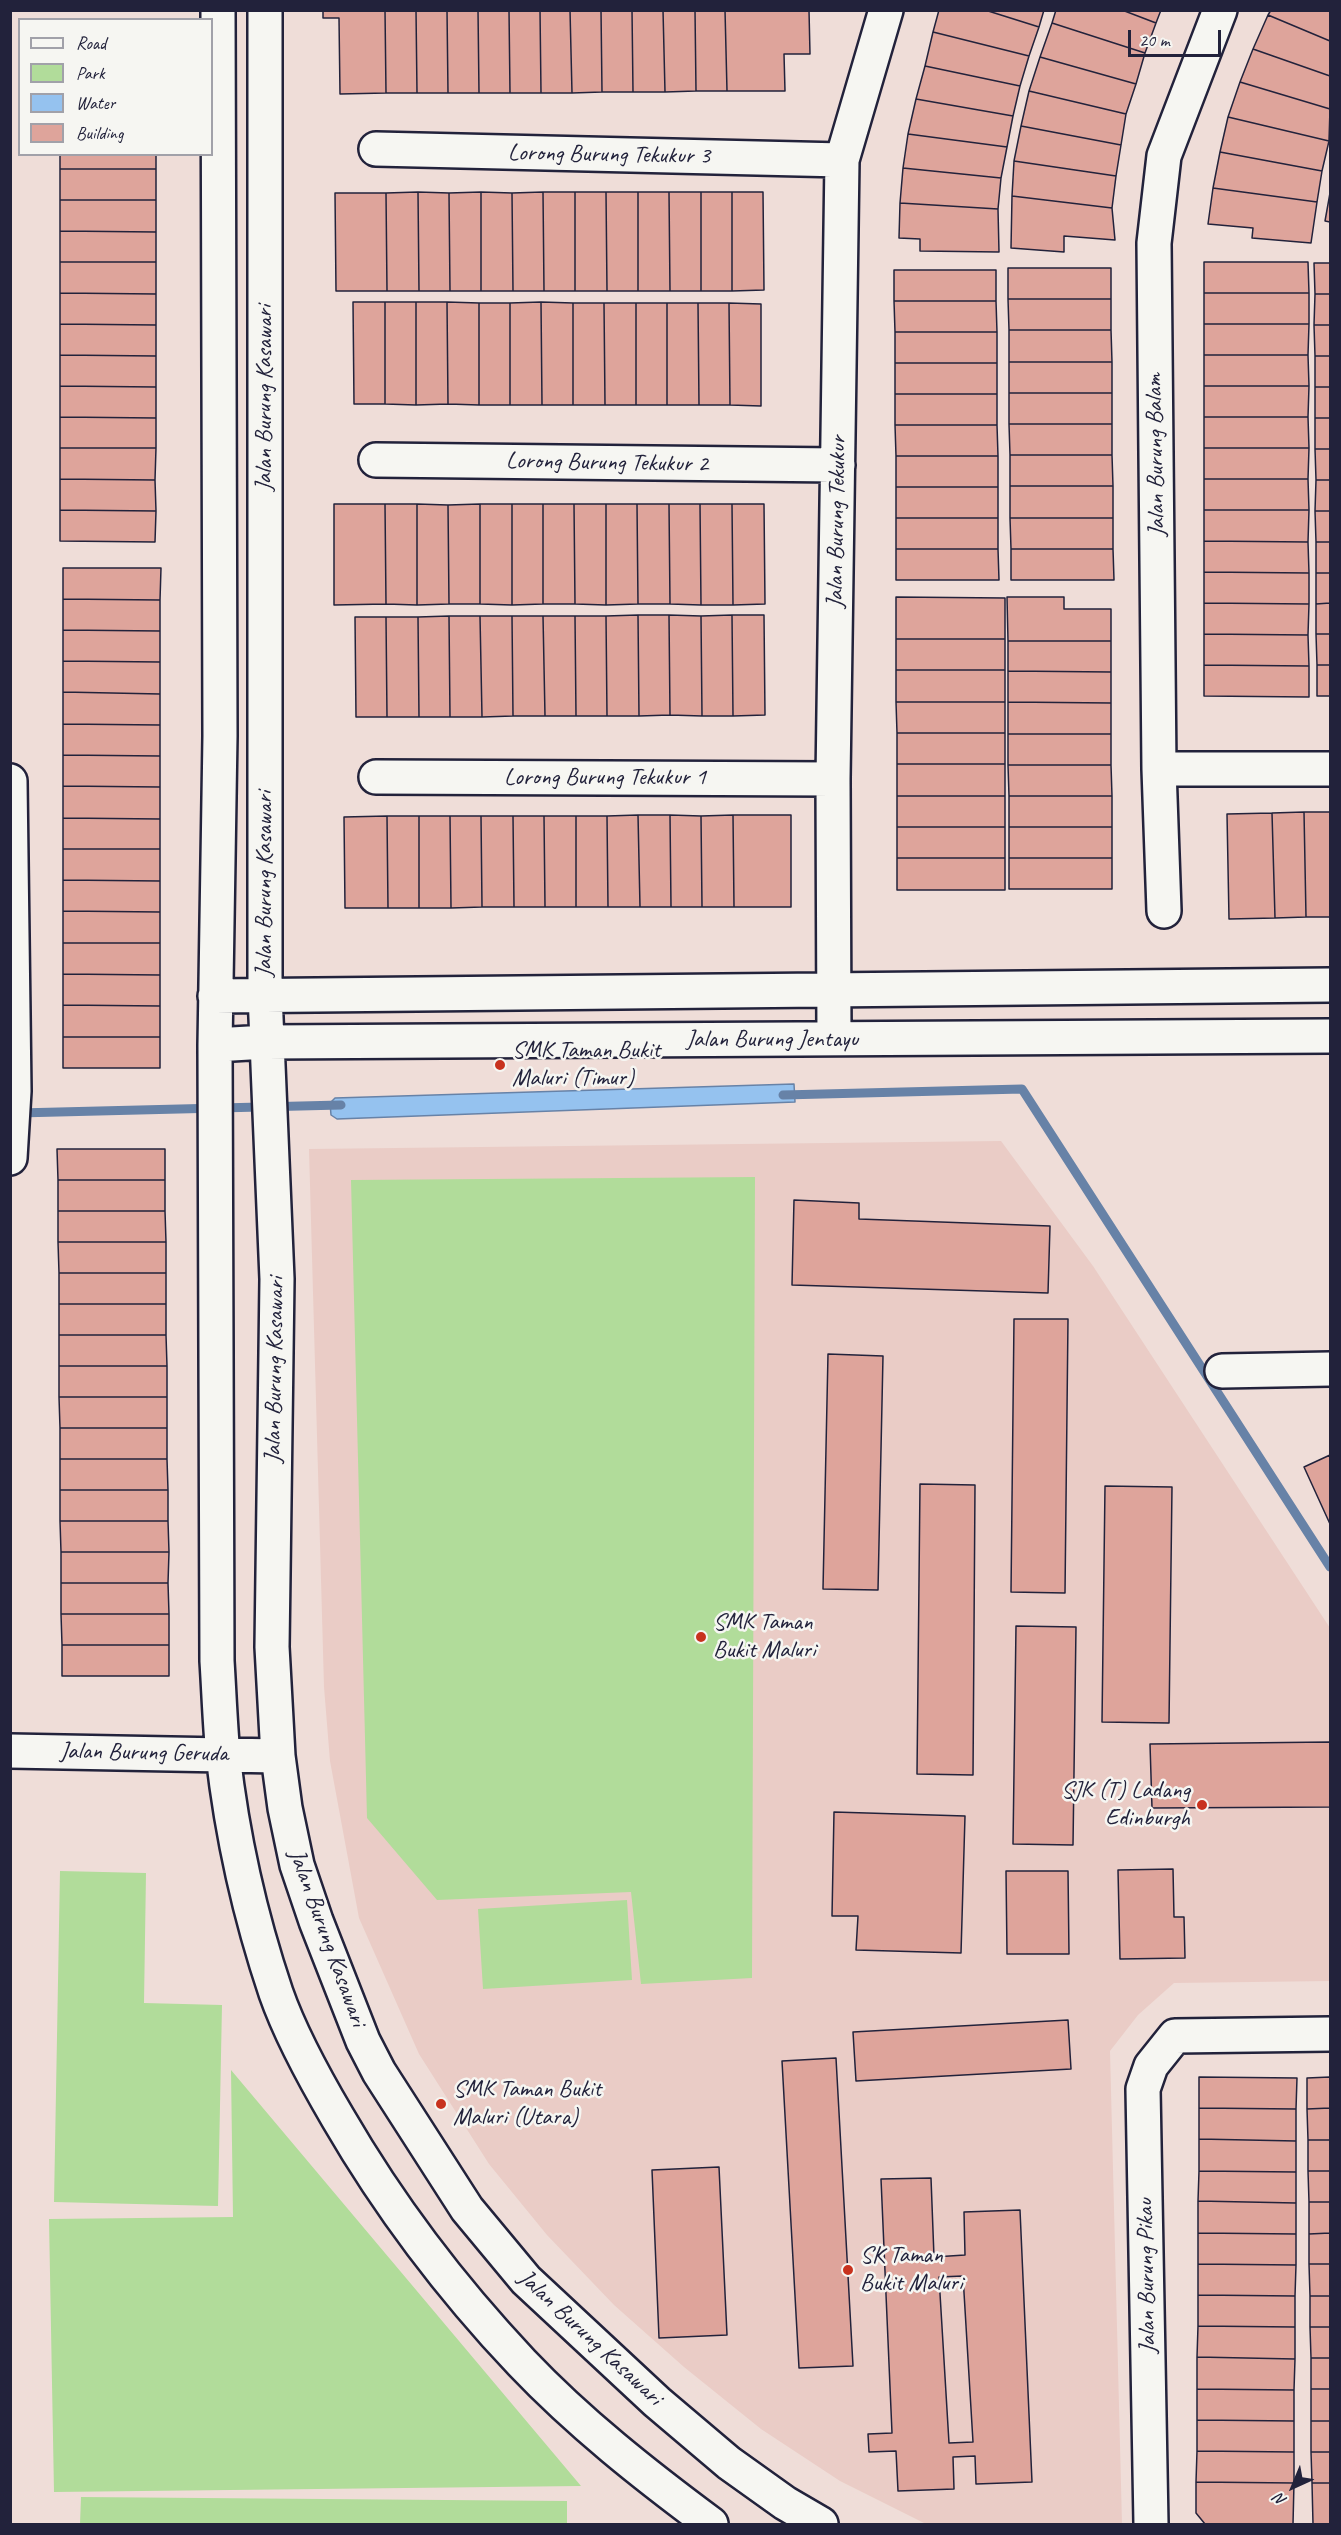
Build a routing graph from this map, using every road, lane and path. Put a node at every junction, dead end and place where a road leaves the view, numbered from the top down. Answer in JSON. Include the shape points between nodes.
{"nodes":[{"id":1,"x":218,"y":10,"type":"edge"},
{"id":2,"x":265,"y":10,"type":"edge"},
{"id":3,"x":886,"y":10,"type":"edge"},
{"id":4,"x":1220,"y":10,"type":"edge"},
{"id":5,"x":376,"y":149,"type":"dead end"},
{"id":6,"x":842,"y":160,"type":"junction"},
{"id":7,"x":376,"y":460,"type":"dead end"},
{"id":8,"x":838,"y":465,"type":"junction"},
{"id":9,"x":1159,"y":769,"type":"junction"},
{"id":10,"x":1330,"y":769,"type":"edge"},
{"id":11,"x":376,"y":777,"type":"dead end"},
{"id":12,"x":833,"y":779,"type":"junction"},
{"id":13,"x":10,"y":781,"type":"edge"},
{"id":14,"x":1164,"y":911,"type":"dead end"},
{"id":15,"x":1330,"y":985,"type":"edge"},
{"id":16,"x":833,"y":988,"type":"junction"},
{"id":17,"x":265,"y":994,"type":"junction"},
{"id":18,"x":215,"y":996,"type":"junction"},
{"id":19,"x":1330,"y":1036,"type":"edge"},
{"id":20,"x":834,"y":1039,"type":"junction"},
{"id":21,"x":266,"y":1042,"type":"junction"},
{"id":22,"x":214,"y":1045,"type":"junction"},
{"id":23,"x":10,"y":1158,"type":"edge"},
{"id":24,"x":1330,"y":1369,"type":"edge"},
{"id":25,"x":1222,"y":1371,"type":"dead end"},
{"id":26,"x":10,"y":1751,"type":"edge"},
{"id":27,"x":223,"y":1755,"type":"junction"},
{"id":28,"x":278,"y":1756,"type":"junction"},
{"id":29,"x":1330,"y":2034,"type":"edge"},
{"id":30,"x":711,"y":2524,"type":"edge"},
{"id":31,"x":821,"y":2524,"type":"edge"},
{"id":32,"x":1151,"y":2524,"type":"edge"}],
"edges":[{"from":1,"to":18,"type":"street","name":"Jalan Burung Kasawari","via":[[220,736]]},
{"from":2,"to":17,"type":"street","name":"Jalan Burung Kasawari"},
{"from":3,"to":6,"type":"street","name":"Jalan Burung Tekukur"},
{"from":4,"to":9,"type":"street","name":"Jalan Burung Balam","via":[[1164,156],[1154,243]]},
{"from":5,"to":6,"type":"street","name":"Lorong Burung Tekukur 3"},
{"from":6,"to":8,"type":"street","name":"Jalan Burung Tekukur"},
{"from":7,"to":8,"type":"street","name":"Lorong Burung Tekukur 2"},
{"from":8,"to":12,"type":"street","name":"Jalan Burung Tekukur"},
{"from":9,"to":10,"type":"street"},
{"from":9,"to":14,"type":"street","name":"Jalan Burung Balam"},
{"from":11,"to":12,"type":"street","name":"Lorong Burung Tekukur 1"},
{"from":12,"to":16,"type":"street","name":"Jalan Burung Tekukur"},
{"from":13,"to":23,"type":"street","via":[[14,1091]]},
{"from":15,"to":16,"type":"street","name":"Jalan Burung Jentayu"},
{"from":16,"to":17,"type":"street","name":"Jalan Burung Jentayu"},
{"from":16,"to":20,"type":"street","name":"Jalan Burung Tekukur"},
{"from":17,"to":18,"type":"street","name":"Jalan Burung Jentayu"},
{"from":17,"to":21,"type":"street","name":"Jalan Burung Kasawari"},
{"from":18,"to":22,"type":"street","name":"Jalan Burung Kasawari"},
{"from":19,"to":20,"type":"street","name":"Jalan Burung Jentayu"},
{"from":20,"to":21,"type":"street","name":"Jalan Burung Jentayu"},
{"from":21,"to":22,"type":"street","name":"Jalan Burung Jentayu"},
{"from":21,"to":28,"type":"street","name":"Jalan Burung Kasawari","via":[[277,1279],[272,1647]]},
{"from":22,"to":27,"type":"street","name":"Jalan Burung Kasawari","via":[[217,1661]]},
{"from":24,"to":25,"type":"street"},
{"from":26,"to":27,"type":"street","name":"Jalan Burung Geruda"},
{"from":27,"to":28,"type":"street","name":"Jalan Burung Geruda"},
{"from":27,"to":30,"type":"street","name":"Jalan Burung Kasawari","via":[[239,1856],[277,1995],[316,2081],[360,2157],[460,2293],[523,2364],[646,2476]]},
{"from":28,"to":31,"type":"street","name":"Jalan Burung Kasawari","via":[[297,1865],[363,2041],[379,2073],[467,2209],[526,2280],[657,2402],[729,2463]]},
{"from":29,"to":32,"type":"street","name":"Jalan Burung Pikau","via":[[1175,2036],[1151,2066],[1143,2089]]}]}
